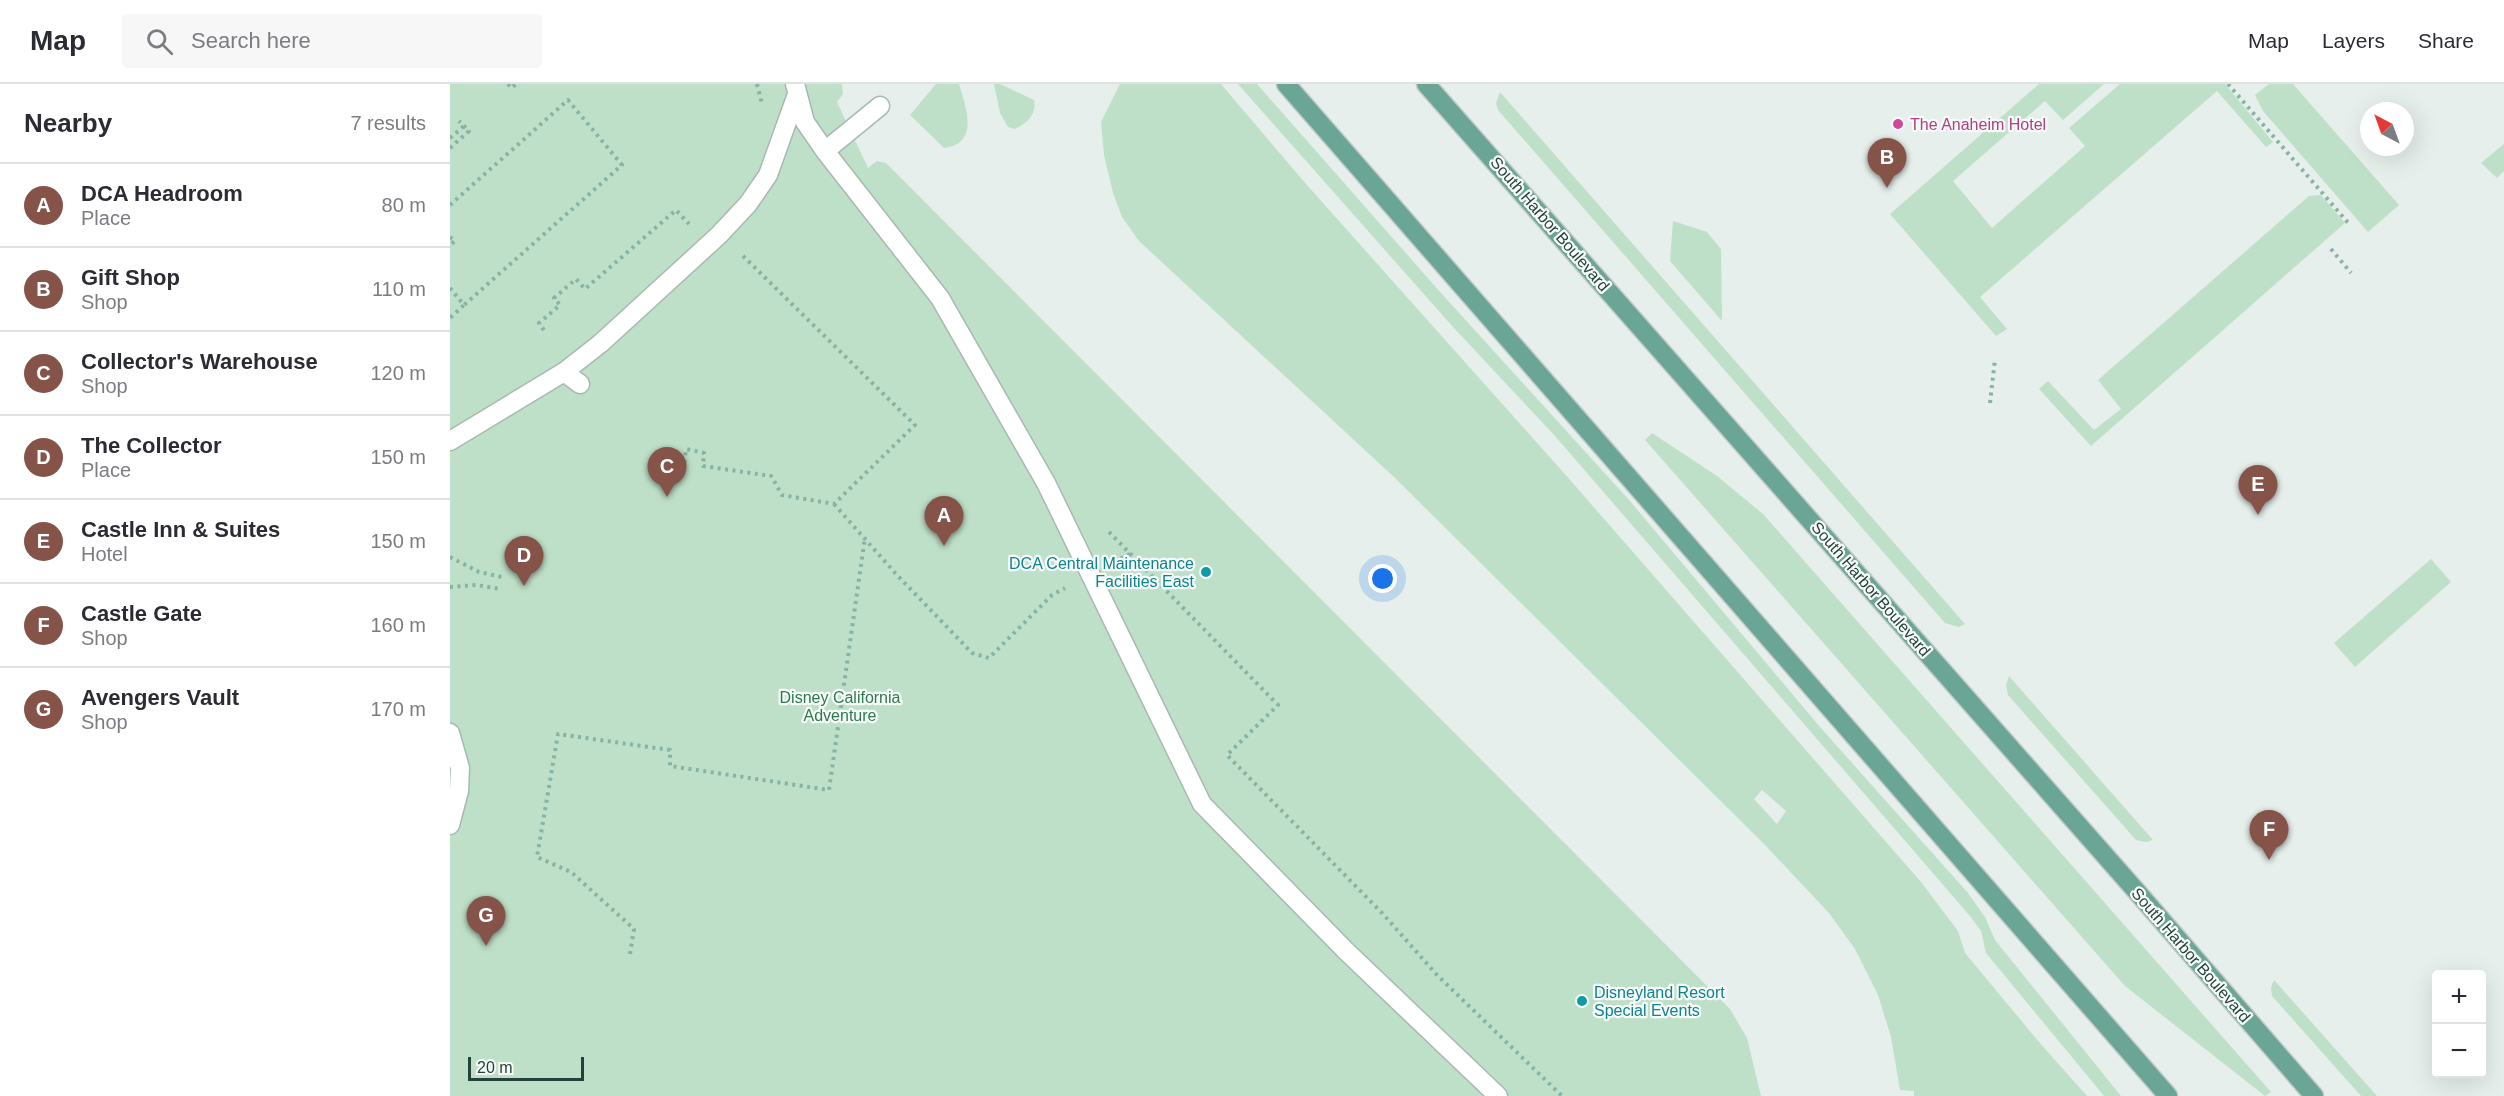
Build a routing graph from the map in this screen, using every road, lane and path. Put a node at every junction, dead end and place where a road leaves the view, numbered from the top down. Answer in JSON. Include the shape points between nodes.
{"nodes":[{"id":1,"x":508,"y":84,"type":"edge"},
{"id":2,"x":516,"y":84,"type":"edge"},
{"id":3,"x":757,"y":84,"type":"edge"},
{"id":4,"x":1286,"y":84,"type":"edge"},
{"id":5,"x":1426,"y":84,"type":"edge"},
{"id":6,"x":2228,"y":84,"type":"edge"},
{"id":7,"x":795,"y":90,"type":"edge"},
{"id":8,"x":762,"y":106,"type":"dead end"},
{"id":9,"x":880,"y":106,"type":"dead end"},
{"id":10,"x":459,"y":121,"type":"dead end"},
{"id":11,"x":464,"y":126,"type":"junction"},
{"id":12,"x":450,"y":138,"type":"edge"},
{"id":13,"x":450,"y":148,"type":"edge"},
{"id":14,"x":825,"y":151,"type":"junction"},
{"id":15,"x":450,"y":205,"type":"edge"},
{"id":16,"x":2350,"y":225,"type":"dead end"},
{"id":17,"x":719,"y":235,"type":"junction"},
{"id":18,"x":450,"y":237,"type":"edge"},
{"id":19,"x":450,"y":245,"type":"edge"},
{"id":20,"x":2331,"y":249,"type":"dead end"},
{"id":21,"x":2351,"y":273,"type":"dead end"},
{"id":22,"x":450,"y":288,"type":"edge"},
{"id":23,"x":465,"y":305,"type":"junction"},
{"id":24,"x":450,"y":318,"type":"edge"},
{"id":25,"x":544,"y":330,"type":"dead end"},
{"id":26,"x":1995,"y":359,"type":"dead end"},
{"id":27,"x":564,"y":372,"type":"junction"},
{"id":28,"x":580,"y":384,"type":"dead end"},
{"id":29,"x":1990,"y":403,"type":"dead end"},
{"id":30,"x":450,"y":441,"type":"edge"},
{"id":31,"x":679,"y":464,"type":"dead end"},
{"id":32,"x":834,"y":504,"type":"junction"},
{"id":33,"x":1109,"y":532,"type":"dead end"},
{"id":34,"x":865,"y":537,"type":"junction"},
{"id":35,"x":1130,"y":554,"type":"junction"},
{"id":36,"x":450,"y":557,"type":"edge"},
{"id":37,"x":1091,"y":573,"type":"junction"},
{"id":38,"x":502,"y":577,"type":"dead end"},
{"id":39,"x":450,"y":587,"type":"edge"},
{"id":40,"x":501,"y":589,"type":"dead end"},
{"id":41,"x":450,"y":733,"type":"edge"},
{"id":42,"x":450,"y":825,"type":"edge"},
{"id":43,"x":630,"y":954,"type":"dead end"},
{"id":44,"x":1498,"y":1096,"type":"edge"},
{"id":45,"x":1562,"y":1096,"type":"edge"},
{"id":46,"x":2168,"y":1096,"type":"edge"},
{"id":47,"x":2313,"y":1096,"type":"edge"}],
"edges":[{"from":1,"to":2,"type":"path","via":[[511,88]]},
{"from":3,"to":8,"type":"path"},
{"from":4,"to":46,"type":"main road"},
{"from":5,"to":47,"type":"main road","name":"South Harbor Boulevard"},
{"from":6,"to":16,"type":"path"},
{"from":7,"to":14,"type":"street","via":[[805,122]]},
{"from":7,"to":17,"type":"street","via":[[768,175]]},
{"from":9,"to":14,"type":"street"},
{"from":10,"to":11,"type":"path"},
{"from":11,"to":12,"type":"path"},
{"from":11,"to":13,"type":"path","via":[[469,131]]},
{"from":14,"to":37,"type":"street","via":[[940,298],[1046,483]]},
{"from":15,"to":23,"type":"path","via":[[568,100],[622,165]]},
{"from":17,"to":25,"type":"path","via":[[698,217],[688,225],[676,210],[585,290],[576,279],[554,298],[560,305],[539,323]]},
{"from":17,"to":27,"type":"street"},
{"from":17,"to":32,"type":"path","via":[[915,425]]},
{"from":18,"to":19,"type":"path","via":[[454,241]]},
{"from":20,"to":21,"type":"path"},
{"from":22,"to":23,"type":"path"},
{"from":23,"to":24,"type":"path"},
{"from":26,"to":29,"type":"path"},
{"from":27,"to":28,"type":"street"},
{"from":27,"to":30,"type":"street"},
{"from":31,"to":32,"type":"path","via":[[684,465],[686,449],[704,453],[703,466],[771,476],[782,495]]},
{"from":32,"to":34,"type":"path"},
{"from":33,"to":35,"type":"path"},
{"from":34,"to":37,"type":"path","via":[[972,653],[989,658],[1052,595]]},
{"from":34,"to":43,"type":"path","via":[[830,790],[670,766],[670,750],[558,734],[537,857],[571,872],[634,928]]},
{"from":35,"to":37,"type":"path"},
{"from":35,"to":45,"type":"path","via":[[1278,705],[1227,755],[1383,914],[1437,975]]},
{"from":36,"to":38,"type":"path","via":[[479,572]]},
{"from":37,"to":44,"type":"street","via":[[1202,804],[1346,951]]},
{"from":39,"to":40,"type":"path","via":[[476,585]]},
{"from":41,"to":42,"type":"street","via":[[460,768]]}]}
